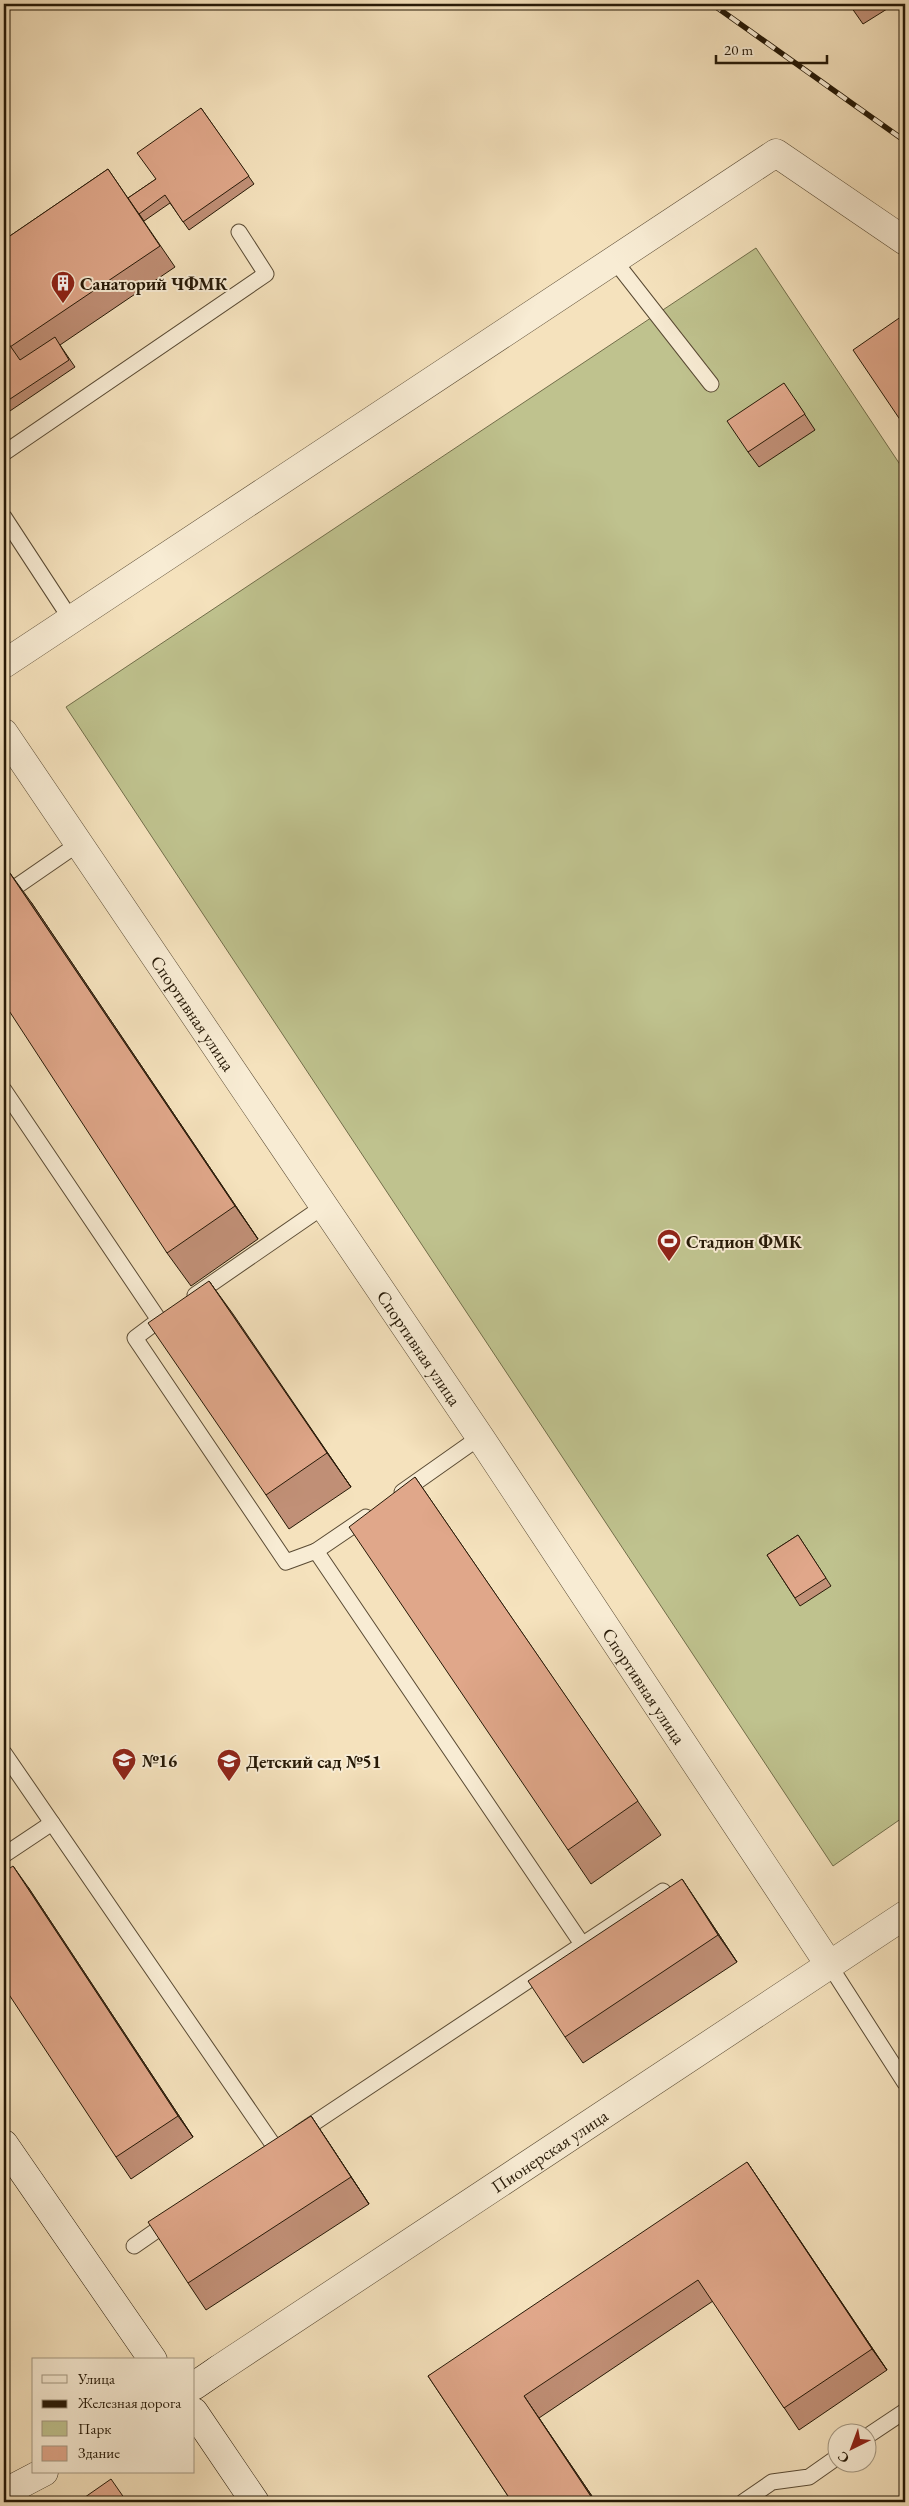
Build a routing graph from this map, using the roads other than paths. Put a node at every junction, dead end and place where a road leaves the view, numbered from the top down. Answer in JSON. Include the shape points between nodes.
{"nodes":[{"id":1,"x":239,"y":232,"type":"dead end"},
{"id":2,"x":905,"y":241,"type":"edge"},
{"id":3,"x":614,"y":260,"type":"junction"},
{"id":4,"x":711,"y":384,"type":"dead end"},
{"id":5,"x":4,"y":453,"type":"edge"},
{"id":6,"x":4,"y":517,"type":"edge"},
{"id":7,"x":70,"y":618,"type":"junction"},
{"id":8,"x":4,"y":664,"type":"edge"},
{"id":9,"x":4,"y":733,"type":"edge"},
{"id":10,"x":78,"y":844,"type":"junction"},
{"id":11,"x":4,"y":895,"type":"edge"},
{"id":12,"x":4,"y":1090,"type":"edge"},
{"id":13,"x":324,"y":1206,"type":"junction"},
{"id":14,"x":159,"y":1320,"type":"junction"},
{"id":15,"x":480,"y":1437,"type":"junction"},
{"id":16,"x":316,"y":1552,"type":"junction"},
{"id":17,"x":4,"y":1753,"type":"edge"},
{"id":18,"x":52,"y":1823,"type":"junction"},
{"id":19,"x":4,"y":1855,"type":"edge"},
{"id":20,"x":663,"y":1891,"type":"edge"},
{"id":21,"x":905,"y":1916,"type":"edge"},
{"id":22,"x":582,"y":1944,"type":"junction"},
{"id":23,"x":830,"y":1966,"type":"junction"},
{"id":24,"x":905,"y":2083,"type":"edge"},
{"id":25,"x":4,"y":2144,"type":"edge"},
{"id":26,"x":276,"y":2149,"type":"junction"},
{"id":27,"x":260,"y":2159,"type":"edge"},
{"id":28,"x":182,"y":2213,"type":"edge"},
{"id":29,"x":134,"y":2246,"type":"dead end"},
{"id":30,"x":152,"y":2358,"type":"edge"},
{"id":31,"x":195,"y":2385,"type":"edge"},
{"id":32,"x":905,"y":2411,"type":"edge"},
{"id":33,"x":195,"y":2413,"type":"edge"},
{"id":34,"x":876,"y":2431,"type":"edge"},
{"id":35,"x":826,"y":2465,"type":"edge"},
{"id":36,"x":40,"y":2474,"type":"edge"},
{"id":37,"x":4,"y":2493,"type":"edge"},
{"id":38,"x":255,"y":2502,"type":"edge"},
{"id":39,"x":743,"y":2502,"type":"edge"}],
"edges":[{"from":1,"to":5,"type":"lane","via":[[266,274]]},
{"from":2,"to":3,"type":"street","via":[[776,153]]},
{"from":3,"to":4,"type":"lane"},
{"from":3,"to":7,"type":"street"},
{"from":6,"to":7,"type":"lane"},
{"from":7,"to":8,"type":"street"},
{"from":9,"to":10,"type":"street","name":"Спортивная улица"},
{"from":10,"to":11,"type":"lane"},
{"from":10,"to":13,"type":"street","name":"Спортивная улица"},
{"from":12,"to":14,"type":"lane"},
{"from":13,"to":14,"type":"lane"},
{"from":13,"to":15,"type":"street","name":"Спортивная улица"},
{"from":14,"to":16,"type":"lane","via":[[135,1338],[286,1562]]},
{"from":15,"to":16,"type":"lane"},
{"from":15,"to":23,"type":"street","name":"Спортивная улица"},
{"from":16,"to":22,"type":"lane"},
{"from":17,"to":18,"type":"lane"},
{"from":18,"to":19,"type":"lane"},
{"from":18,"to":26,"type":"lane"},
{"from":20,"to":22,"type":"lane"},
{"from":21,"to":23,"type":"street","name":"Пионерская улица"},
{"from":22,"to":26,"type":"lane"},
{"from":23,"to":24,"type":"lane"},
{"from":23,"to":31,"type":"street","name":"Пионерская улица"},
{"from":25,"to":30,"type":"street"},
{"from":26,"to":27,"type":"lane"},
{"from":28,"to":29,"type":"lane"},
{"from":32,"to":34,"type":"lane"},
{"from":33,"to":38,"type":"street"},
{"from":35,"to":39,"type":"lane","via":[[809,2477],[772,2482]]},
{"from":36,"to":37,"type":"street"}]}
